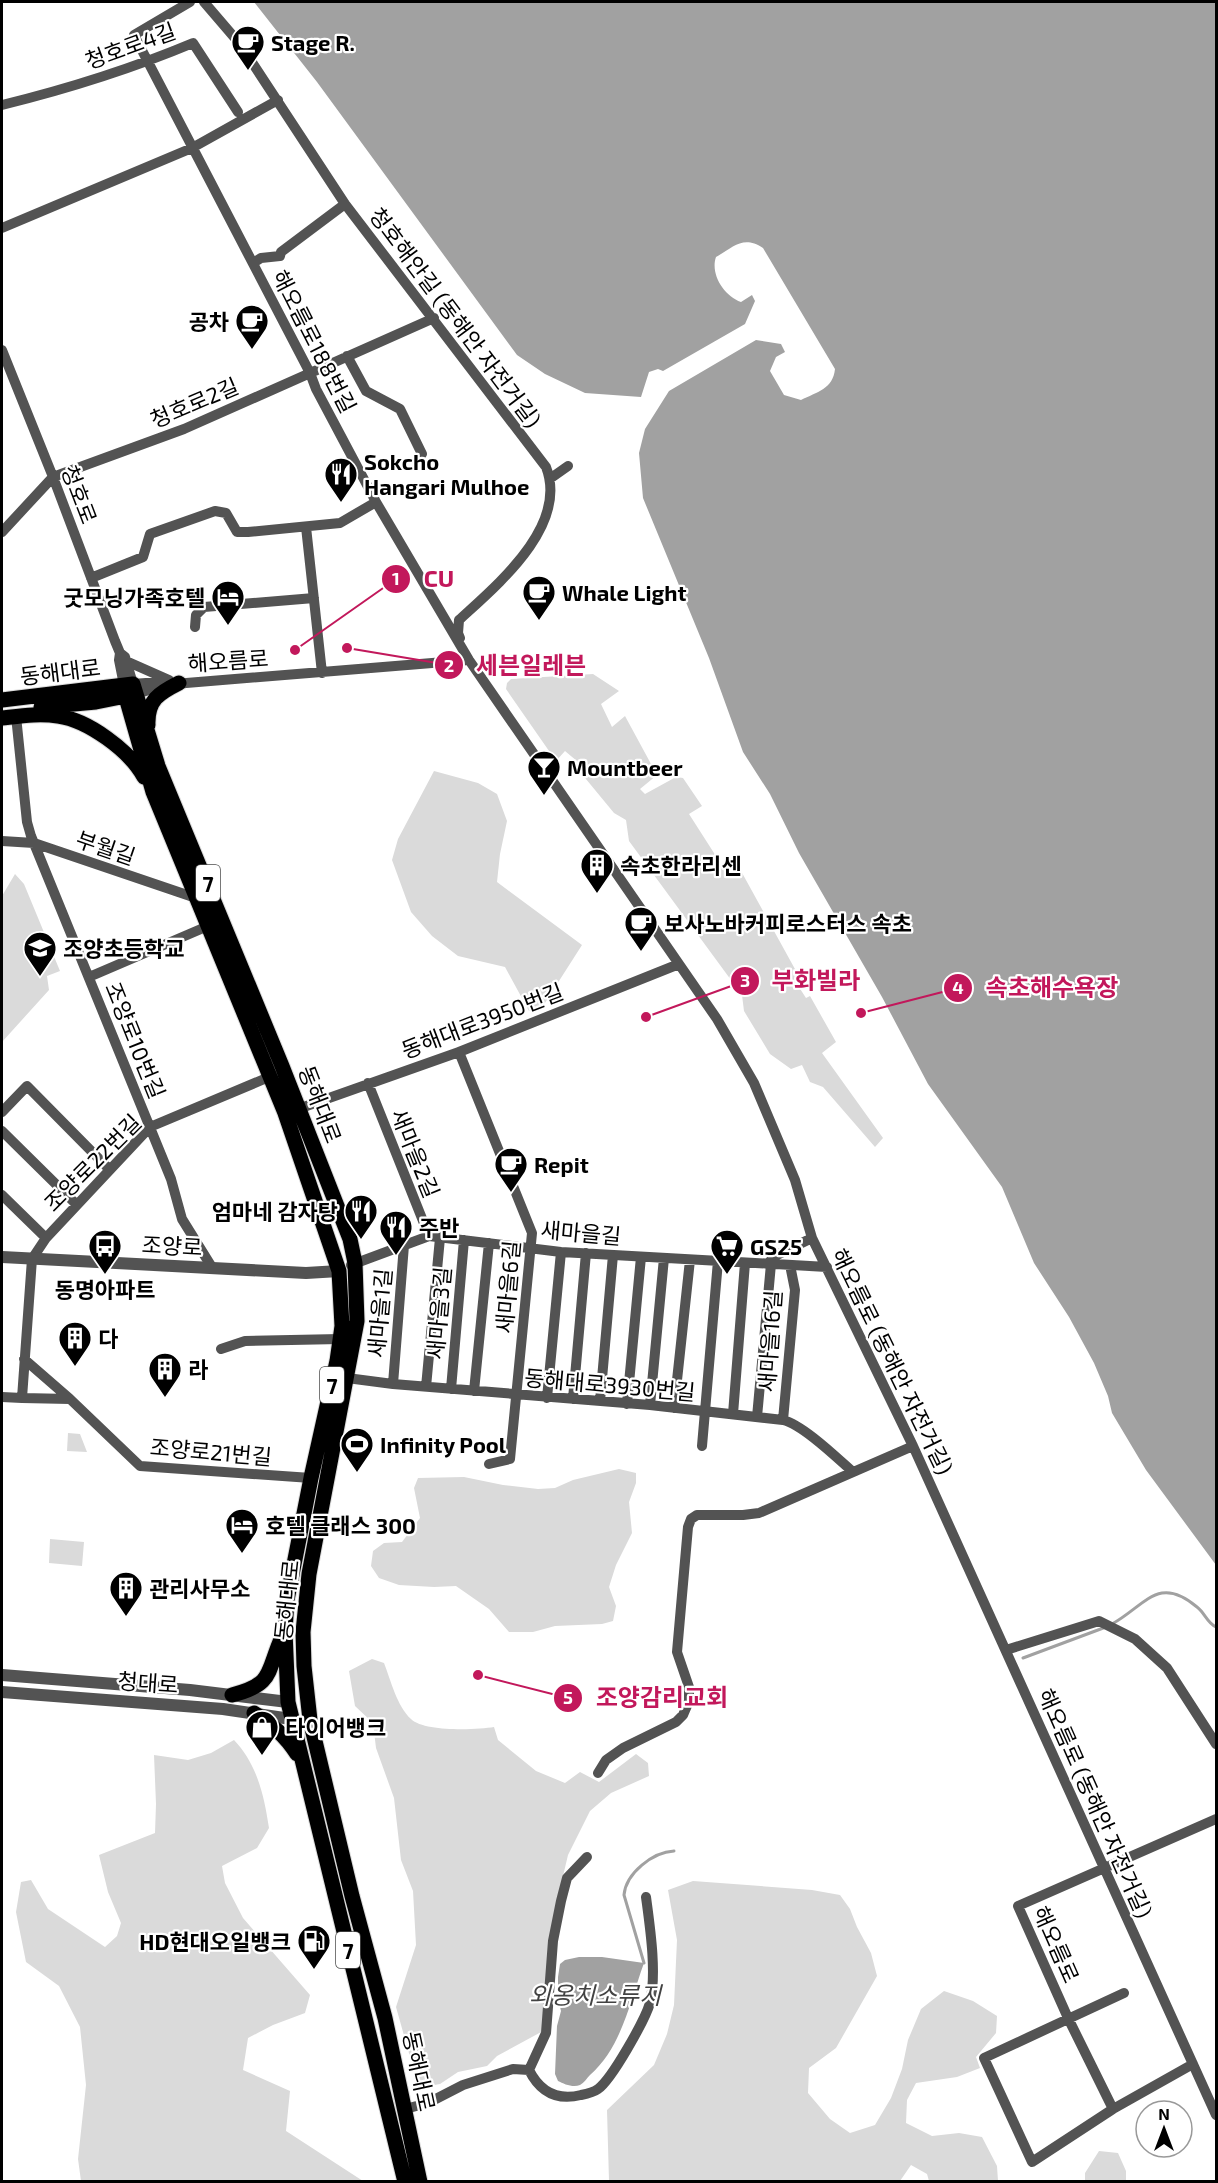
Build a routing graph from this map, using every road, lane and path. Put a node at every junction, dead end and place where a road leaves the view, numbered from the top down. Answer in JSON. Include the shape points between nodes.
{"nodes":[{"id":1,"x":189,"y":2,"type":"edge"},
{"id":2,"x":204,"y":2,"type":"edge"},
{"id":3,"x":148,"y":62,"type":"junction"},
{"id":4,"x":278,"y":100,"type":"junction"},
{"id":5,"x":2,"y":105,"type":"edge"},
{"id":6,"x":238,"y":111,"type":"dead end"},
{"id":7,"x":192,"y":148,"type":"junction"},
{"id":8,"x":345,"y":204,"type":"junction"},
{"id":9,"x":2,"y":228,"type":"edge"},
{"id":10,"x":253,"y":262,"type":"junction"},
{"id":11,"x":434,"y":318,"type":"junction"},
{"id":12,"x":2,"y":350,"type":"edge"},
{"id":13,"x":347,"y":356,"type":"junction"},
{"id":14,"x":310,"y":373,"type":"junction"},
{"id":15,"x":423,"y":454,"type":"dead end"},
{"id":16,"x":568,"y":466,"type":"dead end"},
{"id":17,"x":53,"y":477,"type":"junction"},
{"id":18,"x":551,"y":478,"type":"junction"},
{"id":19,"x":376,"y":501,"type":"junction"},
{"id":20,"x":306,"y":526,"type":"junction"},
{"id":21,"x":2,"y":532,"type":"edge"},
{"id":22,"x":91,"y":579,"type":"junction"},
{"id":23,"x":314,"y":598,"type":"junction"},
{"id":24,"x":195,"y":627,"type":"dead end"},
{"id":25,"x":123,"y":657,"type":"junction"},
{"id":26,"x":470,"y":660,"type":"junction"},
{"id":27,"x":322,"y":673,"type":"junction"},
{"id":28,"x":173,"y":684,"type":"junction"},
{"id":29,"x":130,"y":690,"type":"junction"},
{"id":30,"x":2,"y":700,"type":"edge"},
{"id":31,"x":6,"y":715,"type":"edge"},
{"id":32,"x":149,"y":736,"type":"junction"},
{"id":33,"x":153,"y":792,"type":"junction"},
{"id":34,"x":2,"y":842,"type":"edge"},
{"id":35,"x":34,"y":843,"type":"junction"},
{"id":36,"x":196,"y":898,"type":"junction"},
{"id":37,"x":208,"y":926,"type":"junction"},
{"id":38,"x":679,"y":964,"type":"junction"},
{"id":39,"x":89,"y":977,"type":"junction"},
{"id":40,"x":459,"y":1052,"type":"junction"},
{"id":41,"x":276,"y":1074,"type":"junction"},
{"id":42,"x":368,"y":1083,"type":"junction"},
{"id":43,"x":298,"y":1109,"type":"junction"},
{"id":44,"x":2,"y":1112,"type":"edge"},
{"id":45,"x":150,"y":1127,"type":"junction"},
{"id":46,"x":2,"y":1131,"type":"edge"},
{"id":47,"x":109,"y":1169,"type":"junction"},
{"id":48,"x":2,"y":1195,"type":"edge"},
{"id":49,"x":76,"y":1204,"type":"junction"},
{"id":50,"x":434,"y":1237,"type":"junction"},
{"id":51,"x":46,"y":1238,"type":"junction"},
{"id":52,"x":812,"y":1238,"type":"junction"},
{"id":53,"x":464,"y":1240,"type":"junction"},
{"id":54,"x":489,"y":1243,"type":"junction"},
{"id":55,"x":404,"y":1245,"type":"junction"},
{"id":56,"x":532,"y":1247,"type":"junction"},
{"id":57,"x":561,"y":1252,"type":"junction"},
{"id":58,"x":586,"y":1253,"type":"junction"},
{"id":59,"x":614,"y":1255,"type":"junction"},
{"id":60,"x":2,"y":1257,"type":"edge"},
{"id":61,"x":641,"y":1257,"type":"junction"},
{"id":62,"x":664,"y":1258,"type":"junction"},
{"id":63,"x":32,"y":1259,"type":"junction"},
{"id":64,"x":690,"y":1260,"type":"junction"},
{"id":65,"x":718,"y":1261,"type":"junction"},
{"id":66,"x":355,"y":1263,"type":"junction"},
{"id":67,"x":745,"y":1263,"type":"junction"},
{"id":68,"x":769,"y":1264,"type":"junction"},
{"id":69,"x":790,"y":1265,"type":"junction"},
{"id":70,"x":827,"y":1267,"type":"junction"},
{"id":71,"x":213,"y":1269,"type":"junction"},
{"id":72,"x":339,"y":1271,"type":"junction"},
{"id":73,"x":340,"y":1339,"type":"junction"},
{"id":74,"x":221,"y":1349,"type":"dead end"},
{"id":75,"x":24,"y":1359,"type":"junction"},
{"id":76,"x":347,"y":1378,"type":"junction"},
{"id":77,"x":393,"y":1384,"type":"junction"},
{"id":78,"x":426,"y":1387,"type":"junction"},
{"id":79,"x":451,"y":1389,"type":"junction"},
{"id":80,"x":474,"y":1391,"type":"junction"},
{"id":81,"x":517,"y":1396,"type":"junction"},
{"id":82,"x":2,"y":1397,"type":"edge"},
{"id":83,"x":22,"y":1398,"type":"junction"},
{"id":84,"x":547,"y":1398,"type":"junction"},
{"id":85,"x":573,"y":1399,"type":"junction"},
{"id":86,"x":70,"y":1400,"type":"junction"},
{"id":87,"x":600,"y":1401,"type":"junction"},
{"id":88,"x":627,"y":1404,"type":"junction"},
{"id":89,"x":650,"y":1405,"type":"junction"},
{"id":90,"x":674,"y":1408,"type":"junction"},
{"id":91,"x":705,"y":1411,"type":"junction"},
{"id":92,"x":733,"y":1414,"type":"junction"},
{"id":93,"x":757,"y":1417,"type":"junction"},
{"id":94,"x":783,"y":1420,"type":"junction"},
{"id":95,"x":702,"y":1446,"type":"dead end"},
{"id":96,"x":913,"y":1446,"type":"junction"},
{"id":97,"x":489,"y":1464,"type":"dead end"},
{"id":98,"x":853,"y":1472,"type":"junction"},
{"id":99,"x":310,"y":1478,"type":"junction"},
{"id":100,"x":285,"y":1631,"type":"junction"},
{"id":101,"x":1006,"y":1650,"type":"junction"},
{"id":102,"x":2,"y":1675,"type":"edge"},
{"id":103,"x":148,"y":1687,"type":"junction"},
{"id":104,"x":2,"y":1692,"type":"edge"},
{"id":105,"x":232,"y":1695,"type":"junction"},
{"id":106,"x":288,"y":1702,"type":"junction"},
{"id":107,"x":148,"y":1703,"type":"junction"},
{"id":108,"x":307,"y":1704,"type":"junction"},
{"id":109,"x":254,"y":1713,"type":"junction"},
{"id":110,"x":291,"y":1719,"type":"junction"},
{"id":111,"x":310,"y":1720,"type":"junction"},
{"id":112,"x":1216,"y":1744,"type":"edge"},
{"id":113,"x":302,"y":1762,"type":"junction"},
{"id":114,"x":598,"y":1773,"type":"dead end"},
{"id":115,"x":1216,"y":1819,"type":"edge"},
{"id":116,"x":587,"y":1857,"type":"dead end"},
{"id":117,"x":1103,"y":1868,"type":"junction"},
{"id":118,"x":646,"y":1897,"type":"dead end"},
{"id":119,"x":1124,"y":1993,"type":"dead end"},
{"id":120,"x":1068,"y":2018,"type":"junction"},
{"id":121,"x":1193,"y":2064,"type":"junction"},
{"id":122,"x":529,"y":2070,"type":"junction"},
{"id":123,"x":405,"y":2109,"type":"junction"},
{"id":124,"x":1113,"y":2109,"type":"junction"},
{"id":125,"x":1216,"y":2115,"type":"edge"},
{"id":126,"x":405,"y":2181,"type":"edge"},
{"id":127,"x":420,"y":2181,"type":"edge"}],
"edges":[{"from":1,"to":3,"type":"street","name":"해오름로188번길","via":[[134,35]]},
{"from":2,"to":4,"type":"street","name":"청호해안길 (동해안 자전거길)","via":[[240,44]]},
{"from":3,"to":5,"type":"street","name":"청호로4길"},
{"from":3,"to":6,"type":"street","name":"청호로4길","via":[[193,43]]},
{"from":3,"to":7,"type":"street","name":"해오름로188번길"},
{"from":4,"to":7,"type":"street"},
{"from":4,"to":8,"type":"street","name":"청호해안길 (동해안 자전거길)"},
{"from":7,"to":9,"type":"street"},
{"from":7,"to":10,"type":"street","name":"해오름로188번길"},
{"from":8,"to":10,"type":"street","via":[[280,256]]},
{"from":8,"to":11,"type":"street","name":"청호해안길 (동해안 자전거길)"},
{"from":10,"to":14,"type":"street","name":"해오름로188번길"},
{"from":11,"to":13,"type":"street","name":"청호로2길"},
{"from":11,"to":18,"type":"street","name":"청호해안길 (동해안 자전거길)"},
{"from":12,"to":17,"type":"street","name":"청호로"},
{"from":13,"to":14,"type":"street","name":"청호로2길"},
{"from":13,"to":15,"type":"street","via":[[366,391],[400,409]]},
{"from":14,"to":17,"type":"street","name":"청호로2길","via":[[184,429]]},
{"from":14,"to":19,"type":"street","name":"해오름로188번길"},
{"from":16,"to":18,"type":"street"},
{"from":17,"to":21,"type":"street"},
{"from":17,"to":22,"type":"street","name":"청호로"},
{"from":18,"to":26,"type":"street","via":[[553,493],[528,550],[512,571],[459,620],[458,633]]},
{"from":19,"to":20,"type":"street","via":[[340,523]]},
{"from":19,"to":26,"type":"street","name":"해오름로188번길"},
{"from":20,"to":22,"type":"street","via":[[237,532],[226,513],[215,511],[150,534],[143,557]]},
{"from":20,"to":23,"type":"street"},
{"from":22,"to":25,"type":"street","name":"청호로"},
{"from":23,"to":24,"type":"street","via":[[204,607],[196,615]]},
{"from":23,"to":27,"type":"street"},
{"from":25,"to":28,"type":"street"},
{"from":25,"to":29,"type":"street","name":"청호로","via":[[118,660]]},
{"from":26,"to":27,"type":"street","name":"해오름로"},
{"from":26,"to":38,"type":"street","name":"해오름로 (동해안 자전거길)"},
{"from":27,"to":28,"type":"street","name":"해오름로"},
{"from":28,"to":29,"type":"street","name":"해오름로"},
{"from":28,"to":32,"type":"main road","via":[[150,707]]},
{"from":29,"to":30,"type":"main road","name":"동해대로"},
{"from":29,"to":31,"type":"main road","name":"동해대로","via":[[96,702]]},
{"from":29,"to":32,"type":"main road","name":"동해대로","number":"7"},
{"from":29,"to":33,"type":"main road","name":"동해대로","number":"7"},
{"from":31,"to":33,"type":"main road","name":"동해대로","number":"7","via":[[60,716],[80,722],[137,763]]},
{"from":31,"to":35,"type":"street","name":"조양로10번길"},
{"from":32,"to":41,"type":"main road","name":"동해대로","number":"7"},
{"from":33,"to":36,"type":"main road","name":"동해대로","number":"7"},
{"from":34,"to":35,"type":"street","name":"부월길"},
{"from":35,"to":36,"type":"street","name":"부월길"},
{"from":35,"to":39,"type":"street","name":"조양로10번길"},
{"from":36,"to":37,"type":"main road","name":"동해대로","number":"7"},
{"from":37,"to":39,"type":"street"},
{"from":37,"to":41,"type":"main road","name":"동해대로","number":"7"},
{"from":38,"to":40,"type":"street","name":"동해대로3950번길"},
{"from":38,"to":52,"type":"street","name":"해오름로 (동해안 자전거길)","via":[[754,1083],[795,1180]]},
{"from":39,"to":45,"type":"street","name":"조양로10번길"},
{"from":40,"to":42,"type":"street","name":"동해대로3950번길"},
{"from":40,"to":56,"type":"street","name":"새마을6길","via":[[532,1233]]},
{"from":41,"to":43,"type":"main road","name":"동해대로","number":"7"},
{"from":41,"to":45,"type":"street","name":"조양로22번길"},
{"from":41,"to":72,"type":"main road","name":"동해대로","number":"7","via":[[285,1113]]},
{"from":42,"to":43,"type":"street","name":"동해대로3950번길"},
{"from":42,"to":50,"type":"street","name":"새마을2길"},
{"from":43,"to":66,"type":"main road","name":"동해대로","number":"7","via":[[350,1239]]},
{"from":44,"to":47,"type":"street","via":[[27,1086]]},
{"from":45,"to":47,"type":"street","name":"조양로22번길"},
{"from":45,"to":71,"type":"street","name":"조양로10번길","via":[[182,1219]]},
{"from":46,"to":49,"type":"street"},
{"from":47,"to":49,"type":"street","name":"조양로22번길"},
{"from":48,"to":51,"type":"street","name":"조양로22번길"},
{"from":49,"to":51,"type":"street","name":"조양로22번길"},
{"from":50,"to":53,"type":"street","name":"새마을길"},
{"from":50,"to":55,"type":"street","name":"새마을길"},
{"from":50,"to":78,"type":"street","name":"새마을2길"},
{"from":51,"to":63,"type":"street","name":"조양로22번길"},
{"from":52,"to":68,"type":"street","via":[[777,1255]]},
{"from":52,"to":70,"type":"street","name":"해오름로 (동해안 자전거길)"},
{"from":53,"to":54,"type":"street","name":"새마을길"},
{"from":53,"to":79,"type":"street","name":"새마을3길"},
{"from":54,"to":56,"type":"street","name":"새마을길"},
{"from":54,"to":80,"type":"street"},
{"from":55,"to":66,"type":"street","name":"새마을길"},
{"from":55,"to":77,"type":"street","name":"새마을1길"},
{"from":56,"to":57,"type":"street","name":"새마을길"},
{"from":56,"to":81,"type":"street","name":"새마을6길"},
{"from":57,"to":58,"type":"street","name":"새마을길"},
{"from":57,"to":84,"type":"street"},
{"from":58,"to":59,"type":"street","name":"새마을길"},
{"from":58,"to":85,"type":"street"},
{"from":59,"to":61,"type":"street","name":"새마을길"},
{"from":59,"to":87,"type":"street"},
{"from":60,"to":63,"type":"street","name":"조양로"},
{"from":61,"to":62,"type":"street","name":"새마을길"},
{"from":61,"to":88,"type":"street"},
{"from":62,"to":64,"type":"street","name":"새마을길"},
{"from":62,"to":89,"type":"street"},
{"from":63,"to":71,"type":"street","name":"조양로"},
{"from":63,"to":75,"type":"street"},
{"from":64,"to":65,"type":"street","name":"새마을길"},
{"from":64,"to":90,"type":"street"},
{"from":65,"to":67,"type":"street","name":"새마을길"},
{"from":65,"to":91,"type":"street"},
{"from":66,"to":72,"type":"street","name":"새마을길"},
{"from":66,"to":76,"type":"main road","name":"동해대로","number":"7","via":[[357,1321]]},
{"from":67,"to":68,"type":"street","name":"새마을길"},
{"from":67,"to":92,"type":"street"},
{"from":68,"to":69,"type":"street","name":"새마을길"},
{"from":68,"to":93,"type":"street"},
{"from":69,"to":70,"type":"street","name":"새마을길"},
{"from":69,"to":94,"type":"street","name":"새마을16길","via":[[795,1290]]},
{"from":70,"to":96,"type":"street","name":"해오름로 (동해안 자전거길)"},
{"from":71,"to":72,"type":"street","name":"조양로"},
{"from":72,"to":73,"type":"main road","name":"동해대로","number":"7"},
{"from":73,"to":74,"type":"street","via":[[244,1341]]},
{"from":73,"to":99,"type":"main road","name":"동해대로","number":"7"},
{"from":75,"to":83,"type":"street"},
{"from":75,"to":86,"type":"street","name":"조양로21번길"},
{"from":76,"to":77,"type":"street","name":"동해대로3930번길"},
{"from":76,"to":108,"type":"main road","name":"동해대로","number":"7","via":[[306,1594],[303,1632]]},
{"from":77,"to":78,"type":"street","name":"동해대로3930번길"},
{"from":78,"to":79,"type":"street","name":"동해대로3930번길"},
{"from":79,"to":80,"type":"street","name":"동해대로3930번길"},
{"from":80,"to":81,"type":"street","name":"동해대로3930번길"},
{"from":81,"to":84,"type":"street","name":"동해대로3930번길"},
{"from":81,"to":97,"type":"street","name":"새마을6길","via":[[510,1459]]},
{"from":82,"to":83,"type":"street"},
{"from":83,"to":86,"type":"street"},
{"from":84,"to":85,"type":"street","name":"동해대로3930번길"},
{"from":85,"to":87,"type":"street","name":"동해대로3930번길"},
{"from":86,"to":99,"type":"street","name":"조양로21번길","via":[[140,1466]]},
{"from":87,"to":88,"type":"street","name":"동해대로3930번길"},
{"from":88,"to":89,"type":"street","name":"동해대로3930번길"},
{"from":89,"to":90,"type":"street","name":"동해대로3930번길"},
{"from":90,"to":91,"type":"street","name":"동해대로3930번길"},
{"from":91,"to":92,"type":"street","name":"동해대로3930번길"},
{"from":91,"to":95,"type":"street"},
{"from":92,"to":93,"type":"street","name":"동해대로3930번길"},
{"from":93,"to":94,"type":"street","name":"동해대로3930번길"},
{"from":94,"to":98,"type":"street","name":"동해대로3930번길","via":[[805,1431]]},
{"from":96,"to":98,"type":"street"},
{"from":96,"to":101,"type":"street","name":"해오름로 (동해안 자전거길)"},
{"from":98,"to":114,"type":"street","via":[[759,1513],[697,1515],[691,1519],[677,1652],[689,1687],[687,1708],[676,1722],[614,1754]]},
{"from":99,"to":100,"type":"main road","name":"동해대로","number":"7","via":[[288,1592]]},
{"from":100,"to":105,"type":"main road","via":[[267,1678],[249,1691]]},
{"from":100,"to":106,"type":"main road","name":"동해대로","number":"7"},
{"from":101,"to":112,"type":"street","via":[[1100,1620],[1135,1639],[1167,1668]]},
{"from":101,"to":117,"type":"street","name":"해오름로 (동해안 자전거길)"},
{"from":102,"to":103,"type":"street","name":"청대로"},
{"from":103,"to":105,"type":"street","name":"청대로"},
{"from":103,"to":107,"type":"street"},
{"from":104,"to":107,"type":"street","name":"청대로"},
{"from":105,"to":106,"type":"street","name":"청대로"},
{"from":106,"to":108,"type":"main road"},
{"from":106,"to":110,"type":"main road","name":"동해대로","number":"7"},
{"from":107,"to":109,"type":"street","name":"청대로"},
{"from":108,"to":111,"type":"main road","name":"동해대로","number":"7"},
{"from":109,"to":110,"type":"street","name":"청대로"},
{"from":109,"to":113,"type":"main road","via":[[282,1734]]},
{"from":110,"to":111,"type":"main road"},
{"from":110,"to":113,"type":"main road","name":"동해대로","number":"7"},
{"from":111,"to":123,"type":"main road","name":"동해대로","number":"7"},
{"from":113,"to":126,"type":"main road","name":"동해대로","number":"7"},
{"from":115,"to":117,"type":"street"},
{"from":116,"to":122,"type":"street","via":[[567,1878],[553,1941],[546,2033]]},
{"from":117,"to":120,"type":"street","name":"해오름로","via":[[1018,1906]]},
{"from":117,"to":121,"type":"street","name":"해오름로 (동해안 자전거길)"},
{"from":118,"to":122,"type":"street","via":[[652,1943],[650,2003],[620,2061],[598,2089],[571,2097],[549,2094]]},
{"from":119,"to":120,"type":"street","name":"해오름로"},
{"from":120,"to":124,"type":"street"},
{"from":120,"to":124,"type":"street","name":"해오름로","via":[[984,2058],[1032,2162]]},
{"from":121,"to":124,"type":"street"},
{"from":121,"to":125,"type":"street","name":"해오름로 (동해안 자전거길)"},
{"from":122,"to":123,"type":"street","via":[[513,2069]]},
{"from":123,"to":127,"type":"main road","name":"동해대로","number":"7"}]}
